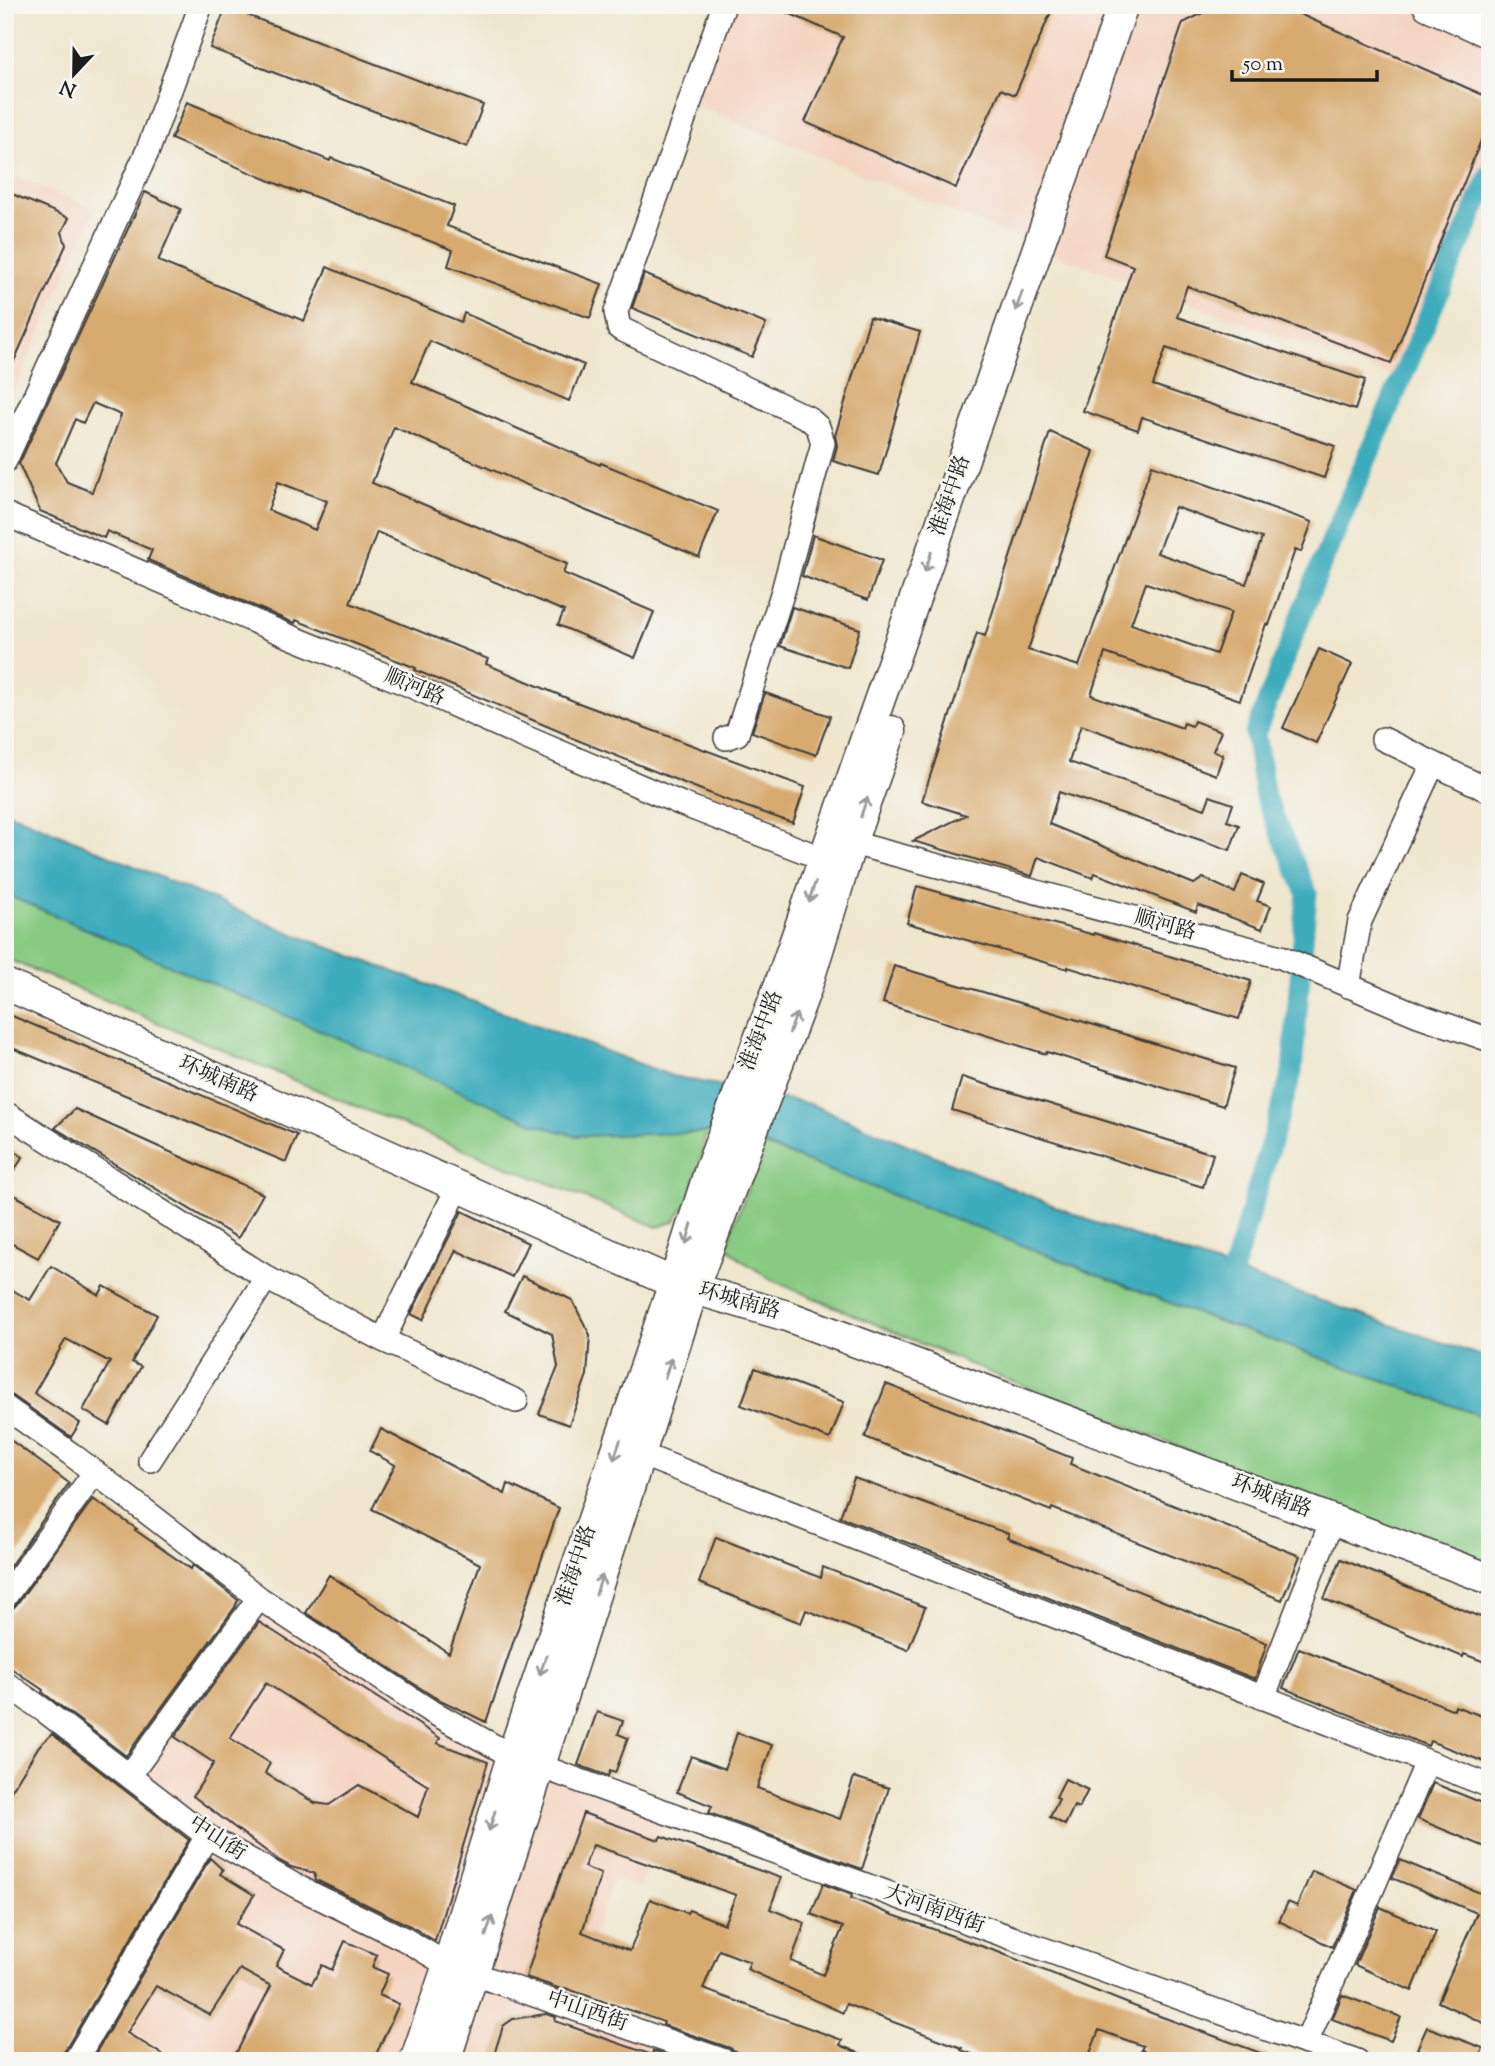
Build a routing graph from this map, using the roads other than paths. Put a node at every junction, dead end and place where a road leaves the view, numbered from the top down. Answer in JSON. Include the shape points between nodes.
{"nodes":[{"id":1,"x":201,"y":5,"type":"edge"},
{"id":2,"x":724,"y":5,"type":"edge"},
{"id":3,"x":1123,"y":5,"type":"edge"},
{"id":4,"x":1144,"y":5,"type":"edge"},
{"id":5,"x":1428,"y":5,"type":"edge"},
{"id":6,"x":1477,"y":5,"type":"edge"},
{"id":7,"x":1490,"y":11,"type":"edge"},
{"id":8,"x":1490,"y":33,"type":"edge"},
{"id":9,"x":5,"y":461,"type":"edge"},
{"id":10,"x":5,"y":514,"type":"edge"},
{"id":11,"x":726,"y":738,"type":"dead end"},
{"id":12,"x":1383,"y":740,"type":"dead end"},
{"id":13,"x":1433,"y":764,"type":"junction"},
{"id":14,"x":1490,"y":791,"type":"edge"},
{"id":15,"x":836,"y":846,"type":"junction"},
{"id":16,"x":5,"y":984,"type":"edge"},
{"id":17,"x":1344,"y":984,"type":"junction"},
{"id":18,"x":1490,"y":1040,"type":"edge"},
{"id":19,"x":5,"y":1113,"type":"edge"},
{"id":20,"x":458,"y":1187,"type":"junction"},
{"id":21,"x":266,"y":1278,"type":"junction"},
{"id":22,"x":683,"y":1286,"type":"junction"},
{"id":23,"x":383,"y":1340,"type":"junction"},
{"id":24,"x":516,"y":1401,"type":"dead end"},
{"id":25,"x":5,"y":1407,"type":"edge"},
{"id":26,"x":640,"y":1454,"type":"junction"},
{"id":27,"x":150,"y":1460,"type":"dead end"},
{"id":28,"x":95,"y":1472,"type":"junction"},
{"id":29,"x":1332,"y":1520,"type":"junction"},
{"id":30,"x":1490,"y":1579,"type":"edge"},
{"id":31,"x":5,"y":1597,"type":"edge"},
{"id":32,"x":259,"y":1598,"type":"junction"},
{"id":33,"x":5,"y":1683,"type":"edge"},
{"id":34,"x":1264,"y":1698,"type":"junction"},
{"id":35,"x":512,"y":1756,"type":"junction"},
{"id":36,"x":1427,"y":1762,"type":"junction"},
{"id":37,"x":540,"y":1767,"type":"junction"},
{"id":38,"x":129,"y":1776,"type":"junction"},
{"id":39,"x":1490,"y":1786,"type":"edge"},
{"id":40,"x":207,"y":1836,"type":"junction"},
{"id":41,"x":461,"y":1969,"type":"junction"},
{"id":42,"x":1306,"y":2043,"type":"junction"},
{"id":43,"x":75,"y":2061,"type":"edge"},
{"id":44,"x":415,"y":2061,"type":"edge"},
{"id":45,"x":445,"y":2061,"type":"edge"},
{"id":46,"x":725,"y":2061,"type":"edge"},
{"id":47,"x":1357,"y":2061,"type":"edge"}],
"edges":[{"from":1,"to":9,"type":"street","via":[[148,150]]},
{"from":2,"to":11,"type":"street","via":[[616,312],[619,328],[808,418],[818,426],[823,443],[783,591],[737,734]]},
{"from":3,"to":15,"type":"main road","name":"淮海中路","one_way":true},
{"from":15,"to":4,"type":"main road","name":"淮海中路","one_way":true},
{"from":5,"to":8,"type":"main road"},
{"from":6,"to":7,"type":"main road"},
{"from":10,"to":15,"type":"street","name":"顺河路","via":[[670,799]]},
{"from":12,"to":13,"type":"street"},
{"from":13,"to":14,"type":"street"},
{"from":13,"to":17,"type":"street","via":[[1360,921]]},
{"from":15,"to":17,"type":"street","name":"顺河路","via":[[1281,957]]},
{"from":15,"to":22,"type":"main road","name":"淮海中路","via":[[781,981],[757,1083]]},
{"from":16,"to":20,"type":"main road","name":"环城南路"},
{"from":17,"to":18,"type":"street","name":"顺河路"},
{"from":19,"to":21,"type":"street"},
{"from":20,"to":22,"type":"main road","name":"环城南路"},
{"from":20,"to":23,"type":"street"},
{"from":21,"to":23,"type":"street"},
{"from":21,"to":27,"type":"street"},
{"from":26,"to":22,"type":"main road","name":"淮海中路","one_way":true},
{"from":22,"to":29,"type":"main road","name":"环城南路","via":[[787,1316]]},
{"from":22,"to":35,"type":"main road","name":"淮海中路","one_way":true},
{"from":23,"to":24,"type":"street"},
{"from":25,"to":28,"type":"street","name":"大河南西街"},
{"from":26,"to":34,"type":"street"},
{"from":37,"to":26,"type":"main road","name":"淮海中路","one_way":true},
{"from":28,"to":31,"type":"street"},
{"from":28,"to":32,"type":"street","name":"大河南西街"},
{"from":29,"to":30,"type":"main road","name":"环城南路"},
{"from":29,"to":34,"type":"street"},
{"from":32,"to":35,"type":"street","name":"大河南西街","via":[[427,1709]]},
{"from":32,"to":38,"type":"street"},
{"from":33,"to":38,"type":"street","name":"中山街"},
{"from":34,"to":36,"type":"street"},
{"from":35,"to":37,"type":"street","name":"大河南西街"},
{"from":35,"to":41,"type":"main road","name":"淮海中路","one_way":true},
{"from":36,"to":39,"type":"street"},
{"from":36,"to":42,"type":"street"},
{"from":41,"to":37,"type":"main road","name":"淮海中路","one_way":true},
{"from":37,"to":42,"type":"street","name":"大河南西街"},
{"from":38,"to":40,"type":"street","name":"中山街"},
{"from":40,"to":41,"type":"street","name":"中山街"},
{"from":40,"to":43,"type":"street"},
{"from":41,"to":44,"type":"main road","name":"淮海中路"},
{"from":41,"to":45,"type":"main road","name":"淮海中路"},
{"from":41,"to":46,"type":"street","name":"中山西街"},
{"from":42,"to":47,"type":"street","name":"大河南西街"}]}
